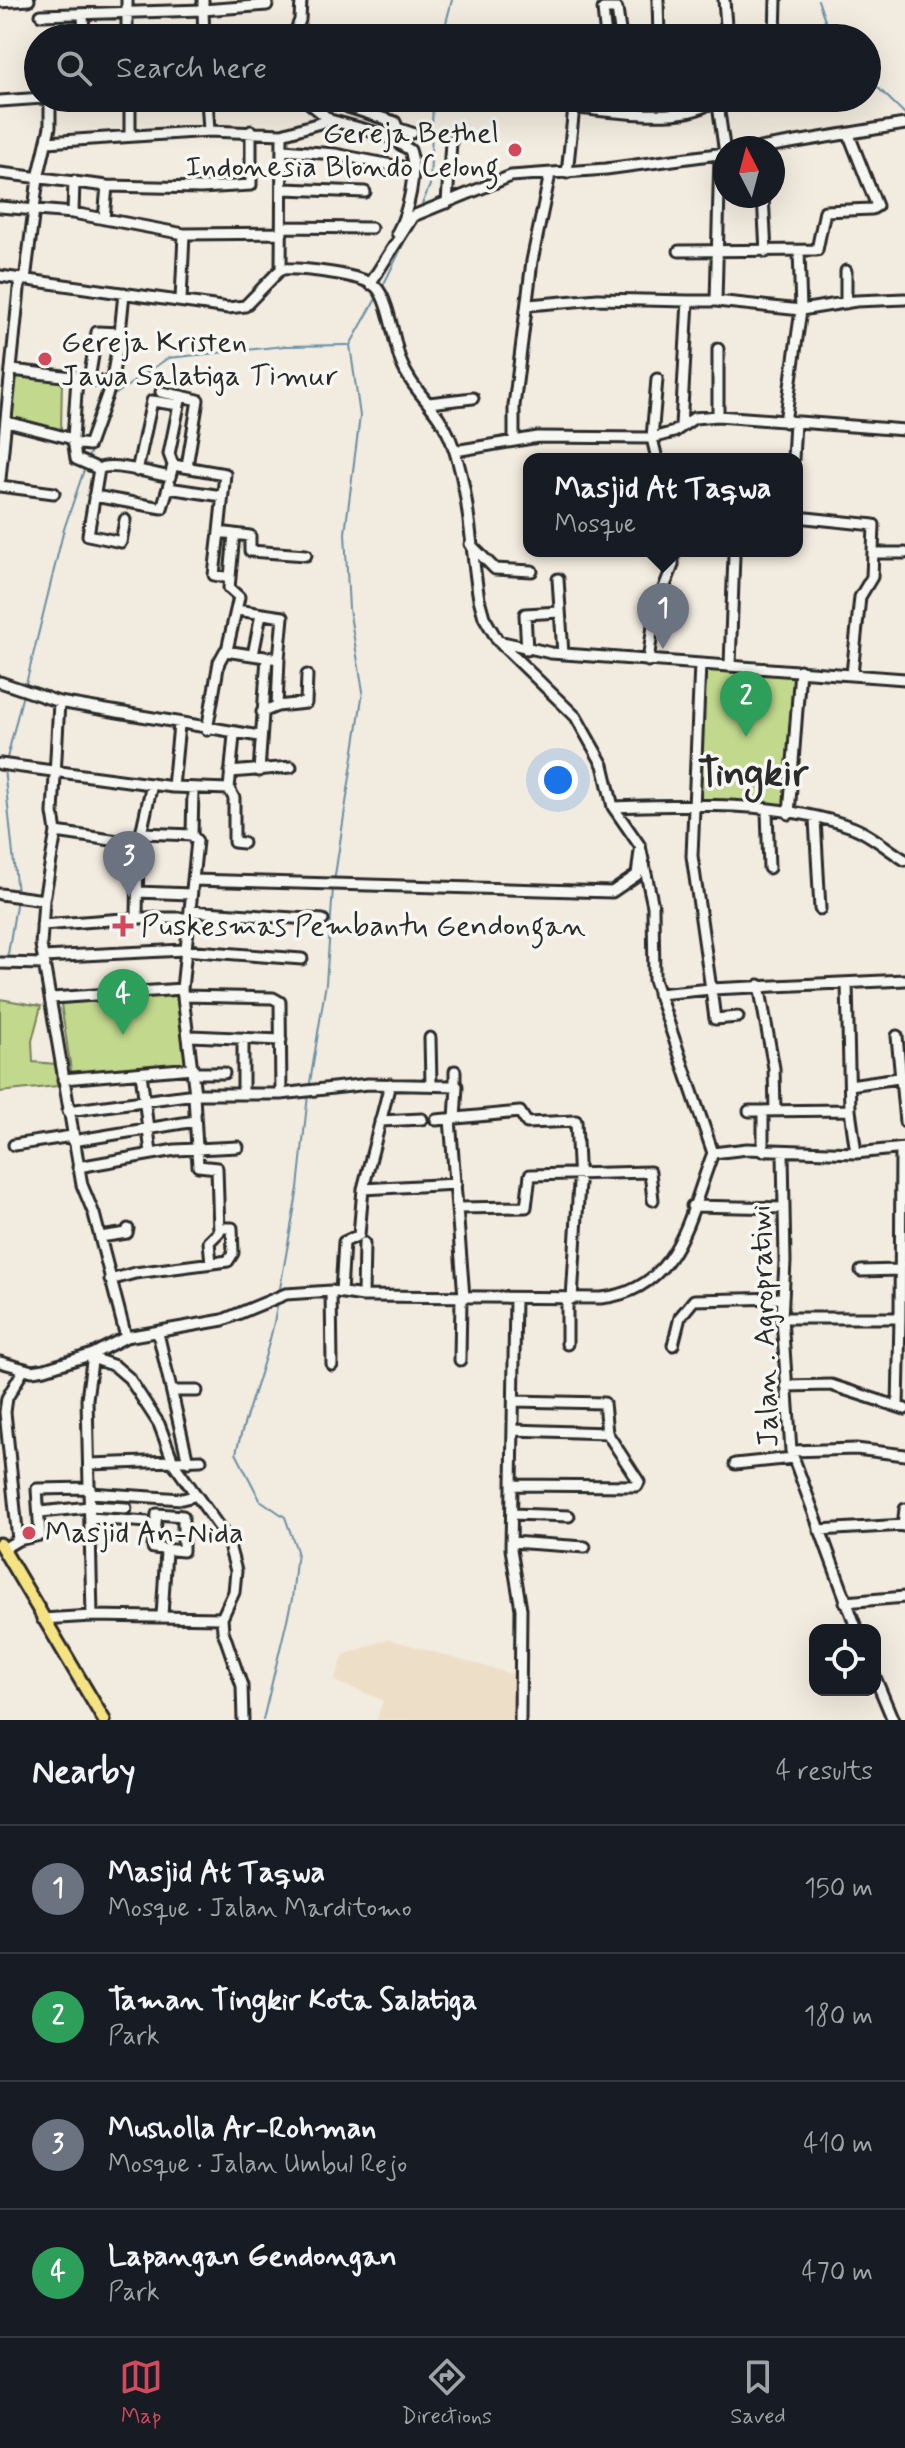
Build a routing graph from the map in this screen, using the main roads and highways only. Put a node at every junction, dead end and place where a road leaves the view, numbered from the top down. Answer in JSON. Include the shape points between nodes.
{"nodes":[{"id":1,"x":2,"y":1546,"type":"edge"},
{"id":2,"x":99,"y":1717,"type":"edge"}],
"edges":[{"from":1,"to":2,"type":"main road"}]}
